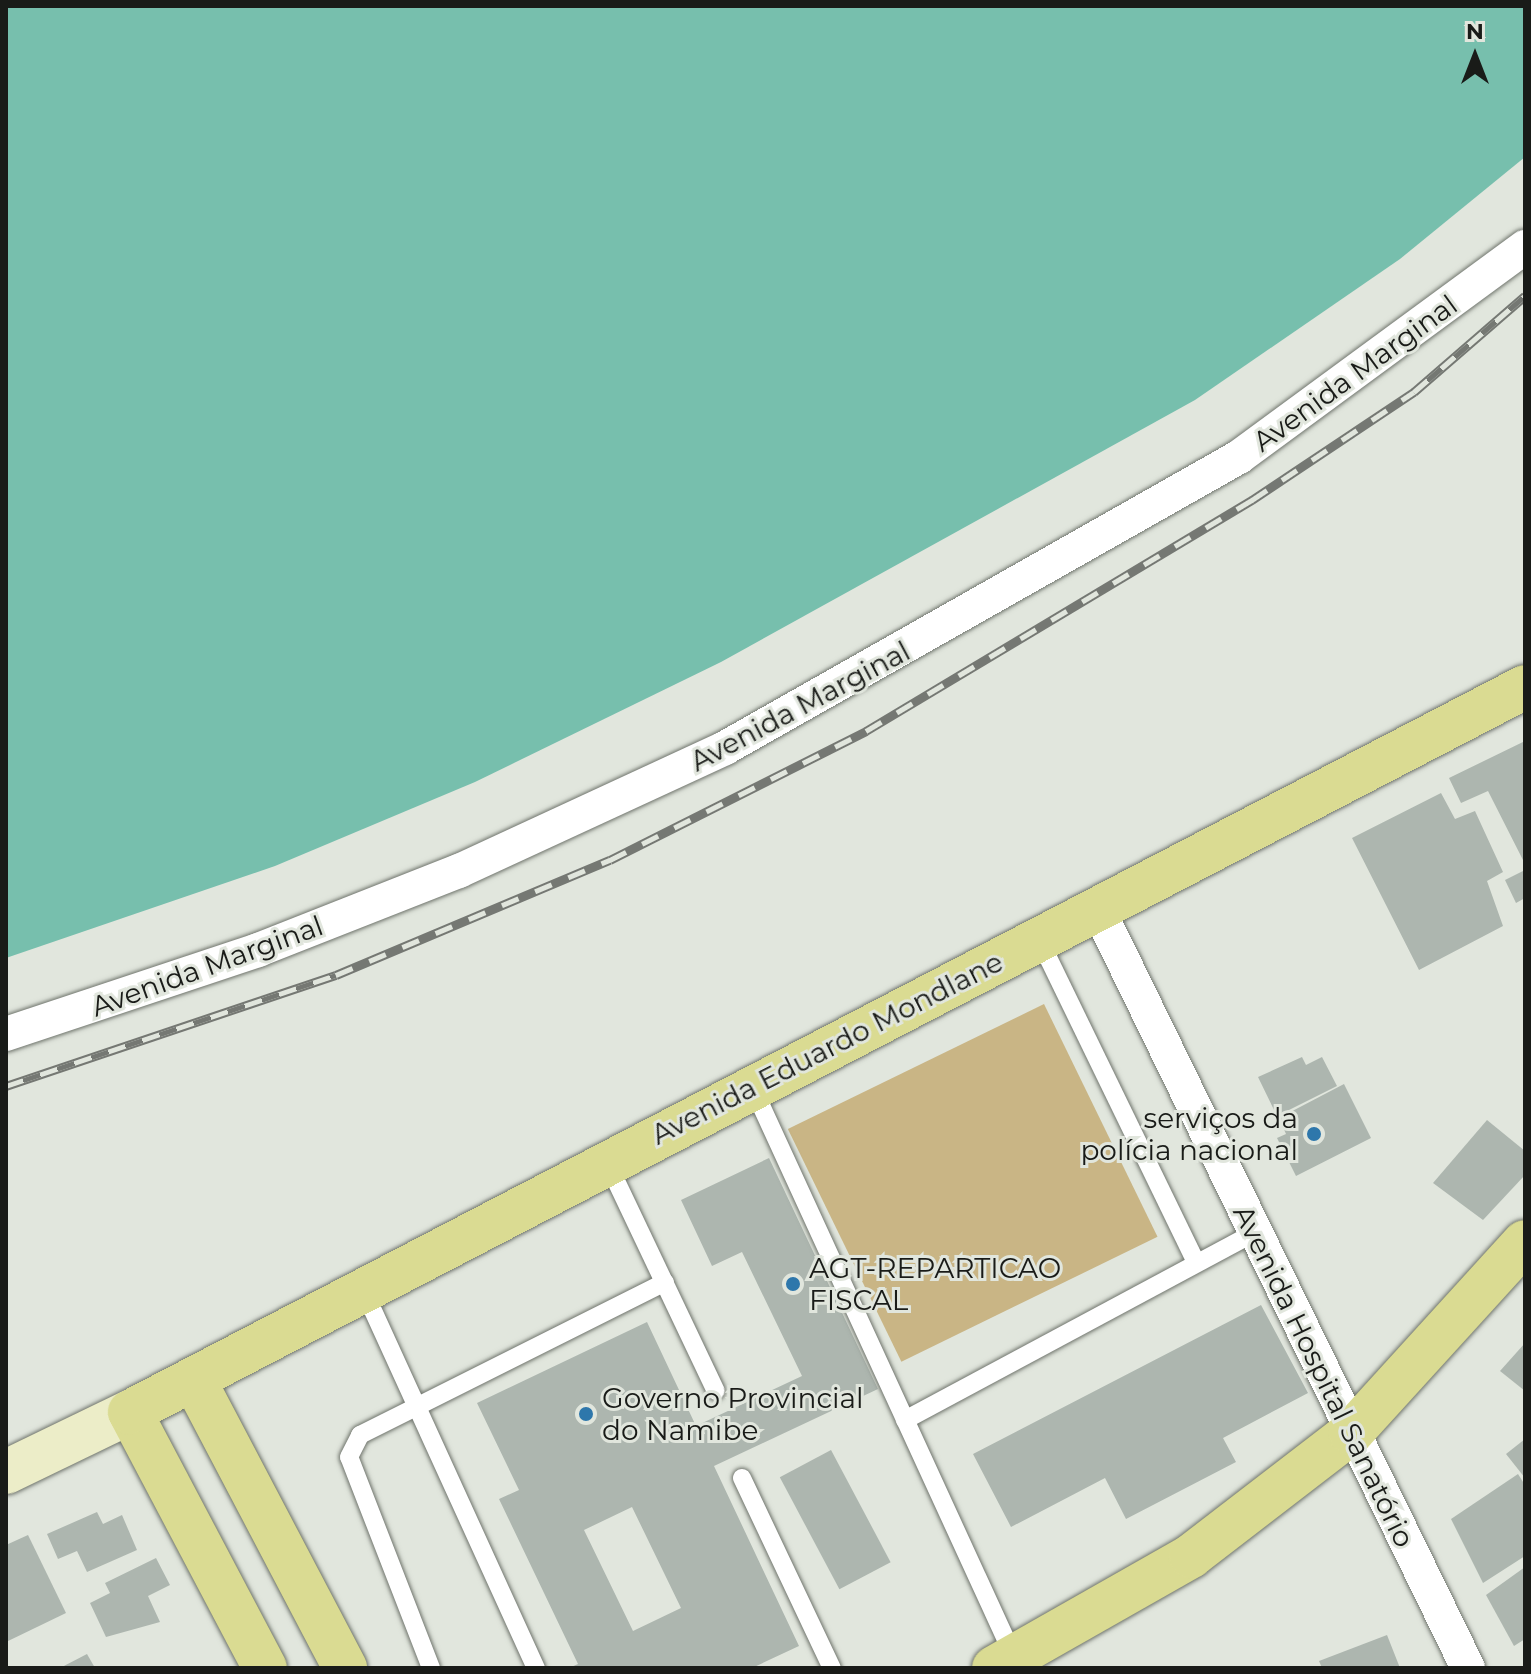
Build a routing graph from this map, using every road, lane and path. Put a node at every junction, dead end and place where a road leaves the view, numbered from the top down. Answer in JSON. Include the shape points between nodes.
{"nodes":[{"id":1,"x":1525,"y":247,"type":"edge"},
{"id":2,"x":1525,"y":687,"type":"edge"},
{"id":3,"x":1098,"y":909,"type":"junction"},
{"id":4,"x":1039,"y":939,"type":"junction"},
{"id":5,"x":6,"y":1034,"type":"edge"},
{"id":6,"x":752,"y":1085,"type":"junction"},
{"id":7,"x":607,"y":1161,"type":"junction"},
{"id":8,"x":1254,"y":1233,"type":"junction"},
{"id":9,"x":1525,"y":1242,"type":"edge"},
{"id":10,"x":1196,"y":1262,"type":"junction"},
{"id":11,"x":665,"y":1282,"type":"junction"},
{"id":12,"x":365,"y":1293,"type":"junction"},
{"id":13,"x":195,"y":1382,"type":"junction"},
{"id":14,"x":716,"y":1391,"type":"dead end"},
{"id":15,"x":418,"y":1406,"type":"junction"},
{"id":16,"x":130,"y":1412,"type":"junction"},
{"id":17,"x":905,"y":1420,"type":"junction"},
{"id":18,"x":1351,"y":1433,"type":"junction"},
{"id":19,"x":231,"y":1453,"type":"junction"},
{"id":20,"x":6,"y":1472,"type":"edge"},
{"id":21,"x":742,"y":1478,"type":"dead end"},
{"id":22,"x":170,"y":1482,"type":"junction"},
{"id":23,"x":1004,"y":1663,"type":"edge"},
{"id":24,"x":265,"y":1668,"type":"edge"},
{"id":25,"x":345,"y":1668,"type":"edge"},
{"id":26,"x":431,"y":1668,"type":"edge"},
{"id":27,"x":536,"y":1668,"type":"edge"},
{"id":28,"x":832,"y":1668,"type":"edge"},
{"id":29,"x":1468,"y":1668,"type":"edge"}],
"edges":[{"from":1,"to":5,"type":"street","name":"Avenida Marginal","via":[[1239,457],[725,748],[459,871],[258,950]]},
{"from":2,"to":3,"type":"main road","name":"Avenida Eduardo Mondlane"},
{"from":3,"to":4,"type":"main road","name":"Avenida Eduardo Mondlane"},
{"from":3,"to":8,"type":"street","name":"Avenida Hospital Sanatório"},
{"from":4,"to":6,"type":"main road","name":"Avenida Eduardo Mondlane"},
{"from":4,"to":10,"type":"lane"},
{"from":6,"to":7,"type":"main road","name":"Avenida Eduardo Mondlane"},
{"from":6,"to":17,"type":"lane"},
{"from":7,"to":11,"type":"lane"},
{"from":7,"to":12,"type":"main road","name":"Avenida Eduardo Mondlane"},
{"from":8,"to":10,"type":"lane"},
{"from":8,"to":18,"type":"street","name":"Avenida Hospital Sanatório"},
{"from":9,"to":18,"type":"main road"},
{"from":10,"to":17,"type":"lane"},
{"from":11,"to":14,"type":"lane"},
{"from":11,"to":15,"type":"lane"},
{"from":12,"to":13,"type":"main road","name":"Avenida Eduardo Mondlane"},
{"from":12,"to":15,"type":"lane"},
{"from":13,"to":16,"type":"main road","name":"Avenida Eduardo Mondlane"},
{"from":13,"to":19,"type":"main road"},
{"from":15,"to":26,"type":"lane","via":[[360,1435],[349,1457]]},
{"from":15,"to":27,"type":"lane"},
{"from":16,"to":20,"type":"main road"},
{"from":16,"to":22,"type":"main road"},
{"from":17,"to":23,"type":"lane"},
{"from":18,"to":23,"type":"main road","via":[[1191,1556]]},
{"from":18,"to":29,"type":"street","name":"Avenida Hospital Sanatório"},
{"from":19,"to":22,"type":"main road"},
{"from":19,"to":25,"type":"main road"},
{"from":21,"to":28,"type":"lane"},
{"from":22,"to":24,"type":"main road"}]}
